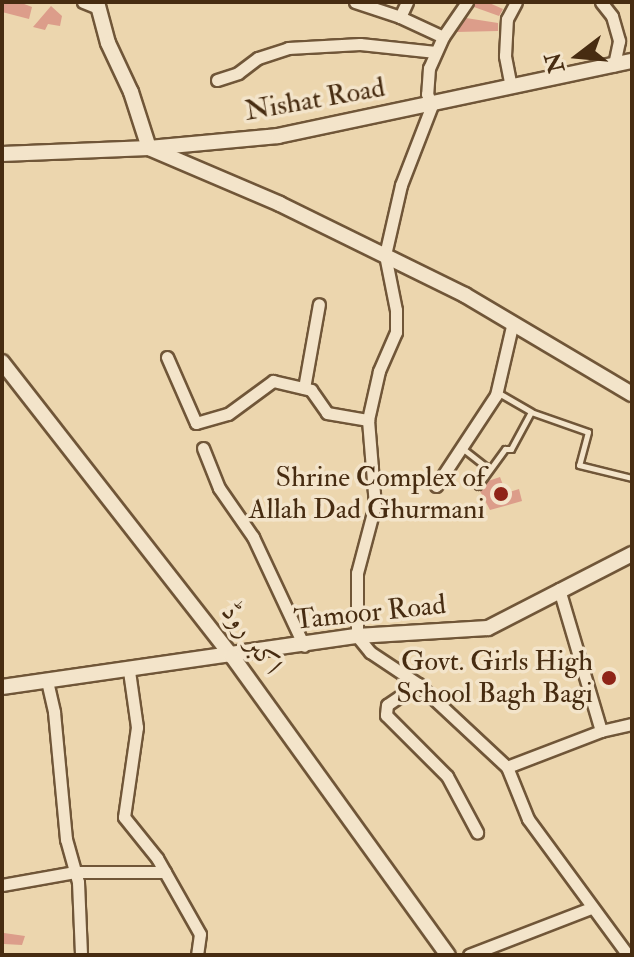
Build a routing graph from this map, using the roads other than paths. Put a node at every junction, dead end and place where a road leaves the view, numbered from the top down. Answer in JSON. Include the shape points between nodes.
{"nodes":[{"id":1,"x":83,"y":2,"type":"edge"},
{"id":2,"x":355,"y":2,"type":"edge"},
{"id":3,"x":407,"y":2,"type":"edge"},
{"id":4,"x":467,"y":2,"type":"edge"},
{"id":5,"x":516,"y":2,"type":"edge"},
{"id":6,"x":601,"y":2,"type":"edge"},
{"id":7,"x":97,"y":5,"type":"edge"},
{"id":8,"x":400,"y":17,"type":"junction"},
{"id":9,"x":443,"y":37,"type":"junction"},
{"id":10,"x":436,"y":52,"type":"junction"},
{"id":11,"x":632,"y":61,"type":"edge"},
{"id":12,"x":614,"y":65,"type":"junction"},
{"id":13,"x":217,"y":80,"type":"dead end"},
{"id":14,"x":511,"y":87,"type":"junction"},
{"id":15,"x":432,"y":105,"type":"junction"},
{"id":16,"x":149,"y":148,"type":"junction"},
{"id":17,"x":2,"y":154,"type":"edge"},
{"id":18,"x":385,"y":255,"type":"junction"},
{"id":19,"x":319,"y":304,"type":"dead end"},
{"id":20,"x":512,"y":326,"type":"junction"},
{"id":21,"x":167,"y":357,"type":"dead end"},
{"id":22,"x":2,"y":362,"type":"edge"},
{"id":23,"x":304,"y":388,"type":"junction"},
{"id":24,"x":496,"y":392,"type":"junction"},
{"id":25,"x":632,"y":394,"type":"edge"},
{"id":26,"x":531,"y":412,"type":"junction"},
{"id":27,"x":368,"y":420,"type":"junction"},
{"id":28,"x":462,"y":447,"type":"junction"},
{"id":29,"x":203,"y":448,"type":"dead end"},
{"id":30,"x":489,"y":469,"type":"junction"},
{"id":31,"x":632,"y":478,"type":"edge"},
{"id":32,"x":436,"y":486,"type":"dead end"},
{"id":33,"x":478,"y":486,"type":"dead end"},
{"id":34,"x":632,"y":554,"type":"edge"},
{"id":35,"x":559,"y":589,"type":"junction"},
{"id":36,"x":357,"y":636,"type":"junction"},
{"id":37,"x":304,"y":646,"type":"junction"},
{"id":38,"x":232,"y":656,"type":"junction"},
{"id":39,"x":129,"y":671,"type":"junction"},
{"id":40,"x":47,"y":681,"type":"junction"},
{"id":41,"x":418,"y":684,"type":"junction"},
{"id":42,"x":2,"y":687,"type":"edge"},
{"id":43,"x":632,"y":724,"type":"edge"},
{"id":44,"x":601,"y":731,"type":"junction"},
{"id":45,"x":507,"y":767,"type":"junction"},
{"id":46,"x":477,"y":832,"type":"dead end"},
{"id":47,"x":75,"y":872,"type":"junction"},
{"id":48,"x":165,"y":872,"type":"junction"},
{"id":49,"x":2,"y":885,"type":"edge"},
{"id":50,"x":591,"y":908,"type":"junction"},
{"id":51,"x":81,"y":955,"type":"edge"},
{"id":52,"x":197,"y":955,"type":"edge"},
{"id":53,"x":448,"y":955,"type":"edge"},
{"id":54,"x":469,"y":955,"type":"edge"},
{"id":55,"x":628,"y":955,"type":"edge"}],
"edges":[{"from":1,"to":7,"type":"street"},
{"from":2,"to":8,"type":"street"},
{"from":3,"to":8,"type":"street"},
{"from":4,"to":9,"type":"street"},
{"from":5,"to":14,"type":"street","via":[[507,19],[505,56]]},
{"from":6,"to":12,"type":"street","via":[[612,16],[619,41]]},
{"from":7,"to":16,"type":"street"},
{"from":8,"to":9,"type":"street"},
{"from":9,"to":10,"type":"street"},
{"from":10,"to":13,"type":"street","via":[[360,44],[288,48]]},
{"from":10,"to":15,"type":"street","via":[[427,94]]},
{"from":11,"to":12,"type":"street","name":"Nishat Road"},
{"from":12,"to":14,"type":"street","name":"Nishat Road"},
{"from":14,"to":15,"type":"street","name":"Nishat Road"},
{"from":15,"to":16,"type":"street","name":"Nishat Road","via":[[278,136]]},
{"from":15,"to":18,"type":"street","via":[[401,185]]},
{"from":16,"to":17,"type":"street","name":"Nishat Road"},
{"from":16,"to":18,"type":"street"},
{"from":18,"to":20,"type":"street","via":[[465,295]]},
{"from":18,"to":27,"type":"street","via":[[396,332],[379,371]]},
{"from":19,"to":23,"type":"street"},
{"from":20,"to":24,"type":"street"},
{"from":20,"to":25,"type":"street"},
{"from":21,"to":23,"type":"street","via":[[196,423],[228,414],[273,381]]},
{"from":22,"to":38,"type":"street","name":"اکبر روڈ"},
{"from":23,"to":27,"type":"street","via":[[327,413]]},
{"from":24,"to":26,"type":"lane"},
{"from":24,"to":28,"type":"street"},
{"from":26,"to":30,"type":"lane","via":[[511,449],[505,449]]},
{"from":26,"to":31,"type":"lane","via":[[588,432],[579,465]]},
{"from":27,"to":36,"type":"street","via":[[375,505],[357,573]]},
{"from":28,"to":30,"type":"lane"},
{"from":28,"to":32,"type":"street"},
{"from":29,"to":37,"type":"street","via":[[219,488],[253,537]]},
{"from":30,"to":33,"type":"lane"},
{"from":34,"to":35,"type":"street","name":"Tamoor Road"},
{"from":35,"to":36,"type":"street","name":"Tamoor Road","via":[[488,628]]},
{"from":35,"to":44,"type":"street"},
{"from":36,"to":37,"type":"street","name":"Tamoor Road"},
{"from":36,"to":41,"type":"street","via":[[370,652]]},
{"from":37,"to":38,"type":"street","name":"Tamoor Road"},
{"from":38,"to":39,"type":"street","name":"Tamoor Road"},
{"from":38,"to":53,"type":"street","name":"اکبر روڈ"},
{"from":39,"to":40,"type":"street","name":"Tamoor Road"},
{"from":39,"to":48,"type":"street","via":[[137,727],[124,817]]},
{"from":40,"to":42,"type":"street","name":"Tamoor Road"},
{"from":40,"to":47,"type":"street","via":[[66,839]]},
{"from":41,"to":45,"type":"street"},
{"from":41,"to":46,"type":"street","via":[[387,705],[386,715],[447,776]]},
{"from":43,"to":44,"type":"street"},
{"from":44,"to":45,"type":"street"},
{"from":45,"to":50,"type":"street","via":[[528,819]]},
{"from":47,"to":48,"type":"street"},
{"from":47,"to":49,"type":"street"},
{"from":47,"to":51,"type":"street"},
{"from":48,"to":52,"type":"street","via":[[200,934]]},
{"from":50,"to":54,"type":"street"},
{"from":50,"to":55,"type":"street"}]}
